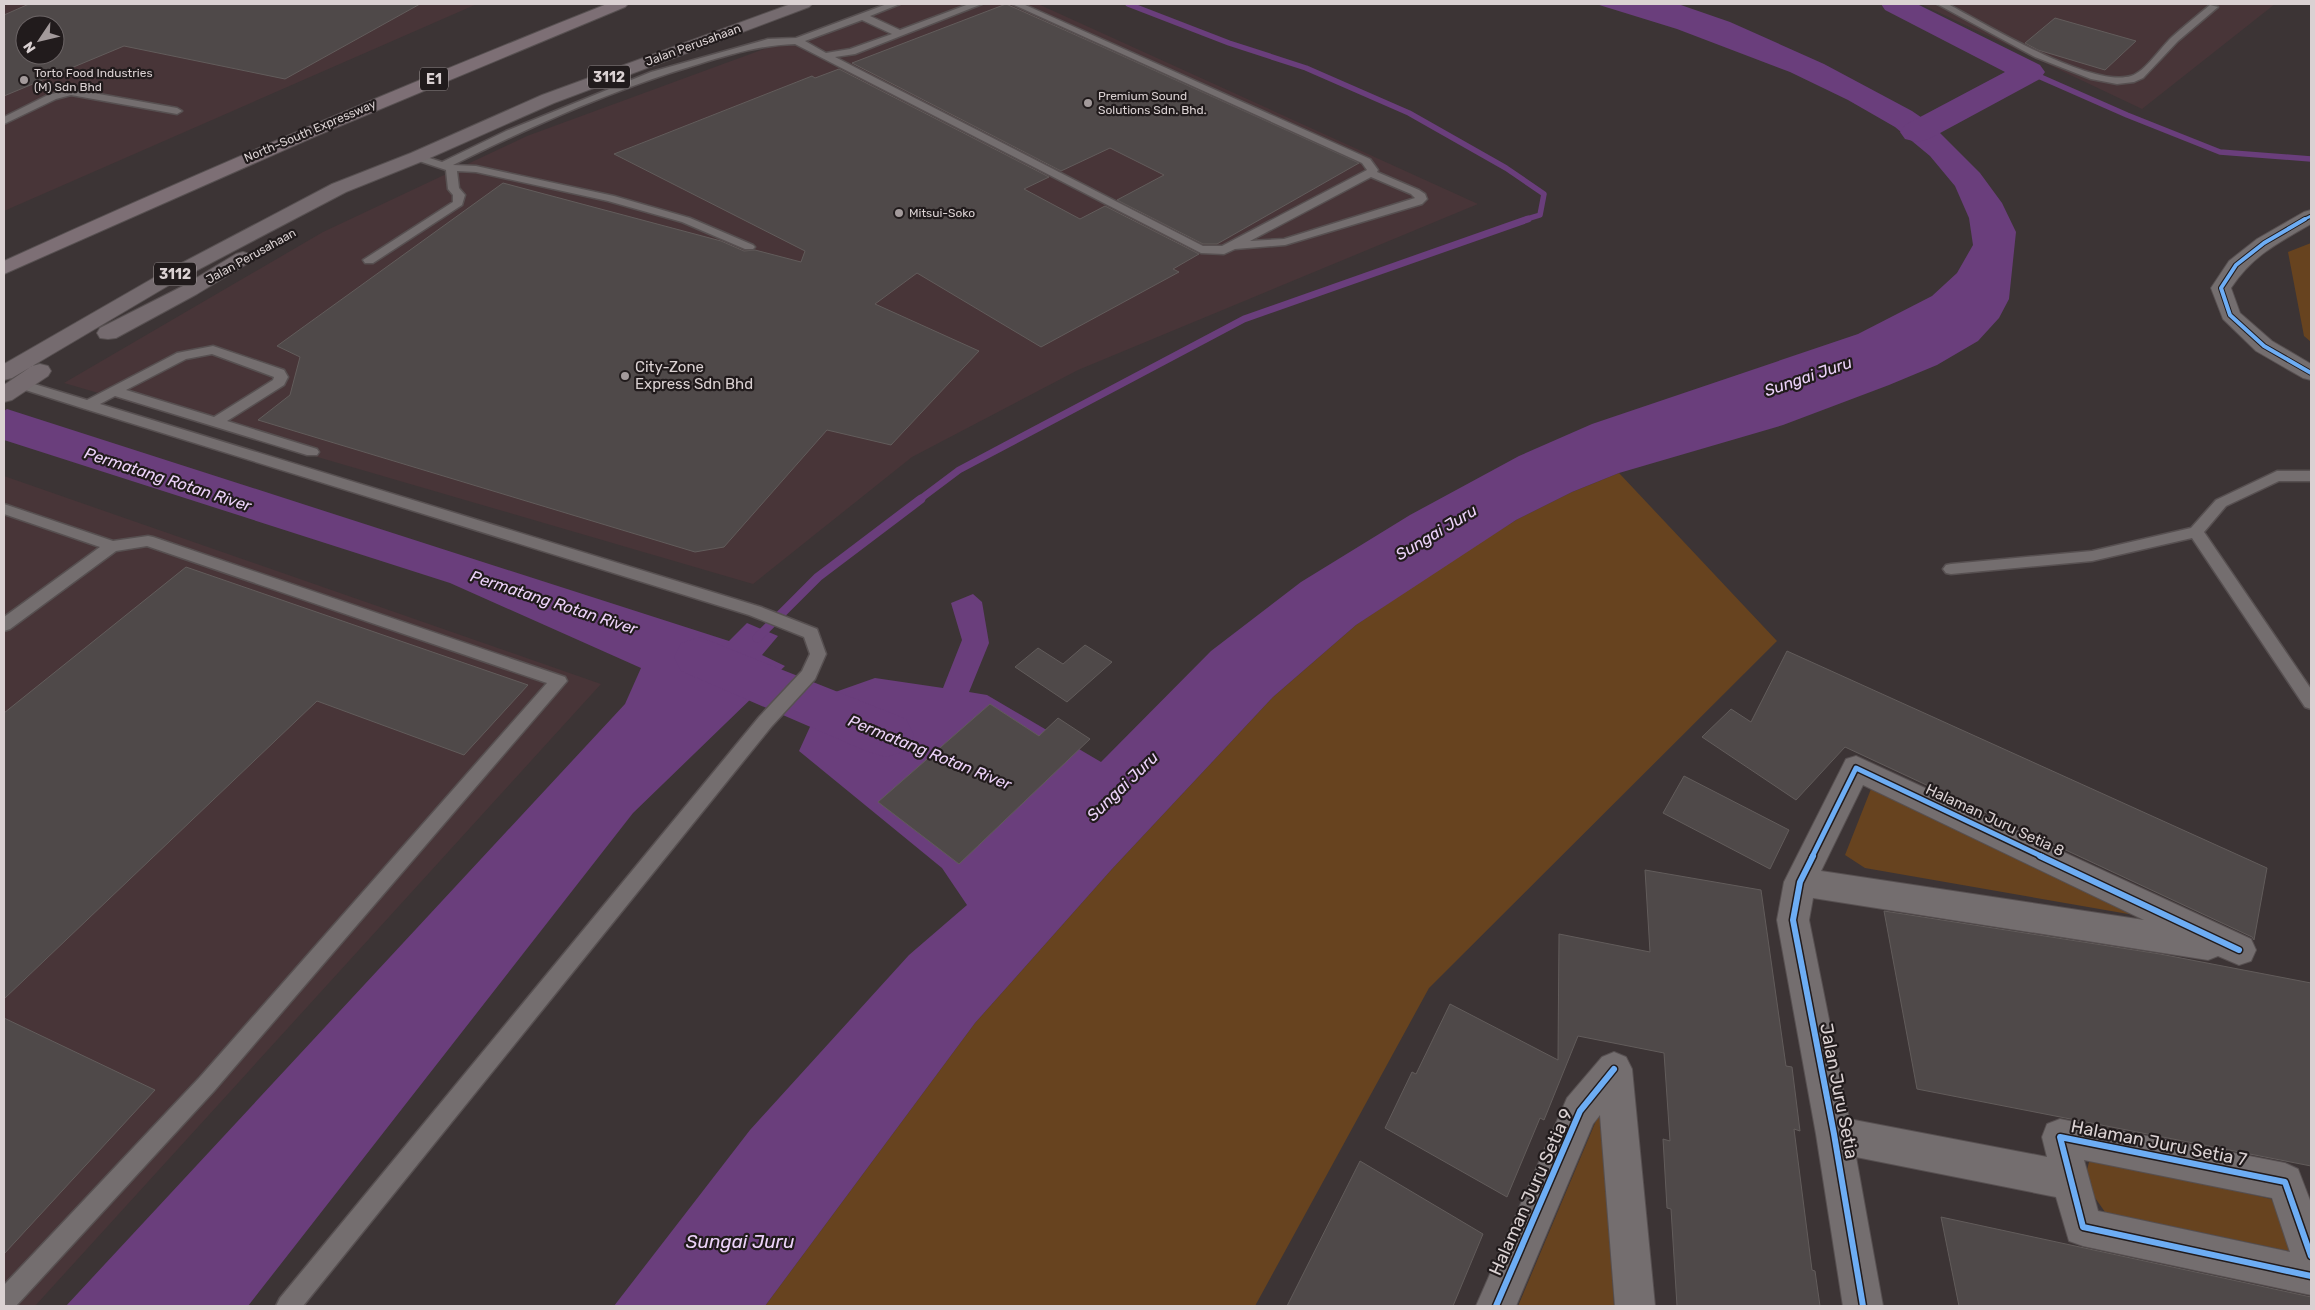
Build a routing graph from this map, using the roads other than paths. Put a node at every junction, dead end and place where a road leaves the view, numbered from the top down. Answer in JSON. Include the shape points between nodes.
{"nodes":[{"id":1,"x":586,"y":4,"type":"edge"},
{"id":2,"x":620,"y":4,"type":"edge"},
{"id":3,"x":804,"y":4,"type":"edge"},
{"id":4,"x":895,"y":4,"type":"edge"},
{"id":5,"x":977,"y":4,"type":"edge"},
{"id":6,"x":1016,"y":4,"type":"edge"},
{"id":7,"x":1942,"y":4,"type":"edge"},
{"id":8,"x":2198,"y":4,"type":"edge"},
{"id":9,"x":2215,"y":6,"type":"edge"},
{"id":10,"x":862,"y":16,"type":"junction"},
{"id":11,"x":898,"y":33,"type":"junction"},
{"id":12,"x":797,"y":41,"type":"junction"},
{"id":13,"x":825,"y":56,"type":"junction"},
{"id":14,"x":377,"y":86,"type":"dead end"},
{"id":15,"x":177,"y":111,"type":"dead end"},
{"id":16,"x":314,"y":112,"type":"dead end"},
{"id":17,"x":4,"y":121,"type":"edge"},
{"id":18,"x":417,"y":157,"type":"junction"},
{"id":19,"x":447,"y":167,"type":"junction"},
{"id":20,"x":1371,"y":173,"type":"junction"},
{"id":21,"x":2311,"y":216,"type":"edge"},
{"id":22,"x":30,"y":236,"type":"dead end"},
{"id":23,"x":1232,"y":246,"type":"junction"},
{"id":24,"x":749,"y":247,"type":"dead end"},
{"id":25,"x":369,"y":260,"type":"dead end"},
{"id":26,"x":4,"y":268,"type":"edge"},
{"id":27,"x":2311,"y":373,"type":"edge"},
{"id":28,"x":9,"y":384,"type":"edge"},
{"id":29,"x":114,"y":391,"type":"junction"},
{"id":30,"x":87,"y":405,"type":"junction"},
{"id":31,"x":214,"y":423,"type":"junction"},
{"id":32,"x":312,"y":452,"type":"dead end"},
{"id":33,"x":2311,"y":476,"type":"edge"},
{"id":34,"x":4,"y":508,"type":"edge"},
{"id":35,"x":2196,"y":532,"type":"junction"},
{"id":36,"x":112,"y":546,"type":"junction"},
{"id":37,"x":1950,"y":569,"type":"dead end"},
{"id":38,"x":4,"y":626,"type":"edge"},
{"id":39,"x":2311,"y":702,"type":"edge"},
{"id":40,"x":765,"y":722,"type":"joint"},
{"id":41,"x":1800,"y":882,"type":"junction"},
{"id":42,"x":1834,"y":1134,"type":"junction"},
{"id":43,"x":2072,"y":1181,"type":"junction"},
{"id":44,"x":2308,"y":1240,"type":"edge"},
{"id":45,"x":2311,"y":1276,"type":"edge"},
{"id":46,"x":4,"y":1302,"type":"edge"},
{"id":47,"x":288,"y":1306,"type":"edge"},
{"id":48,"x":1496,"y":1306,"type":"edge"},
{"id":49,"x":1635,"y":1306,"type":"edge"},
{"id":50,"x":1863,"y":1306,"type":"edge"}],
"edges":[{"from":1,"to":14,"type":"highway","name":"North–South Expressway","number":"E1"},
{"from":2,"to":26,"type":"highway","name":"North–South Expressway","number":"E1","via":[[248,157]]},
{"from":3,"to":18,"type":"main road","name":"Jalan Perusahaan","number":"3112","via":[[548,99]]},
{"from":4,"to":10,"type":"lane"},
{"from":5,"to":11,"type":"lane"},
{"from":6,"to":20,"type":"lane","via":[[1366,161],[1372,166]]},
{"from":7,"to":9,"type":"lane","via":[[2051,60],[2098,79],[2119,82],[2136,78],[2175,38]]},
{"from":8,"to":9,"type":"lane"},
{"from":10,"to":11,"type":"lane"},
{"from":10,"to":12,"type":"lane"},
{"from":11,"to":13,"type":"lane","via":[[852,52]]},
{"from":12,"to":13,"type":"lane"},
{"from":12,"to":19,"type":"lane","via":[[768,42],[654,74],[510,133]]},
{"from":13,"to":23,"type":"lane","via":[[1201,249],[1224,250]]},
{"from":15,"to":17,"type":"lane","via":[[71,92],[52,97]]},
{"from":16,"to":22,"type":"highway","name":"North–South Expressway"},
{"from":18,"to":19,"type":"lane"},
{"from":18,"to":28,"type":"main road","name":"Jalan Perusahaan","number":"3112","via":[[388,181],[343,207],[260,248],[190,290]]},
{"from":18,"to":28,"type":"main road","name":"Jalan Perusahaan","number":"3112","via":[[330,193],[164,280]]},
{"from":19,"to":24,"type":"lane","via":[[476,169],[610,198],[686,220]]},
{"from":19,"to":25,"type":"lane","via":[[459,195],[458,203]]},
{"from":20,"to":23,"type":"lane"},
{"from":20,"to":23,"type":"lane","via":[[1415,192],[1421,199],[1285,242]]},
{"from":21,"to":27,"type":"street","via":[[2264,243],[2236,264],[2221,288],[2230,314],[2237,321],[2264,346]]},
{"from":28,"to":30,"type":"lane"},
{"from":29,"to":30,"type":"lane"},
{"from":29,"to":31,"type":"lane"},
{"from":29,"to":31,"type":"lane","via":[[197,351],[213,350],[279,373],[279,382]]},
{"from":30,"to":40,"type":"lane","via":[[755,611],[811,633],[818,654],[810,675]]},
{"from":31,"to":32,"type":"lane"},
{"from":33,"to":35,"type":"lane","via":[[2277,476],[2229,499],[2221,503]]},
{"from":34,"to":36,"type":"lane"},
{"from":35,"to":37,"type":"lane","via":[[2092,556]]},
{"from":35,"to":39,"type":"lane"},
{"from":36,"to":38,"type":"lane"},
{"from":36,"to":46,"type":"lane","via":[[148,541],[559,681],[207,1084]]},
{"from":40,"to":47,"type":"lane"},
{"from":41,"to":41,"type":"street","name":"Halaman Juru Setia 8","via":[[1856,768],[2239,950],[2083,926]]},
{"from":41,"to":42,"type":"street","name":"Jalan Juru Setia","via":[[1793,920]]},
{"from":42,"to":43,"type":"street"},
{"from":42,"to":50,"type":"street","name":"Jalan Juru Setia"},
{"from":43,"to":44,"type":"street","name":"Halaman Juru Setia 7","via":[[2060,1137],[2285,1182]]},
{"from":43,"to":45,"type":"street","name":"Halaman Juru Setia 7","via":[[2083,1227]]},
{"from":48,"to":49,"type":"street","name":"Halaman Juru Setia 9","via":[[1580,1111],[1614,1069]]}]}
